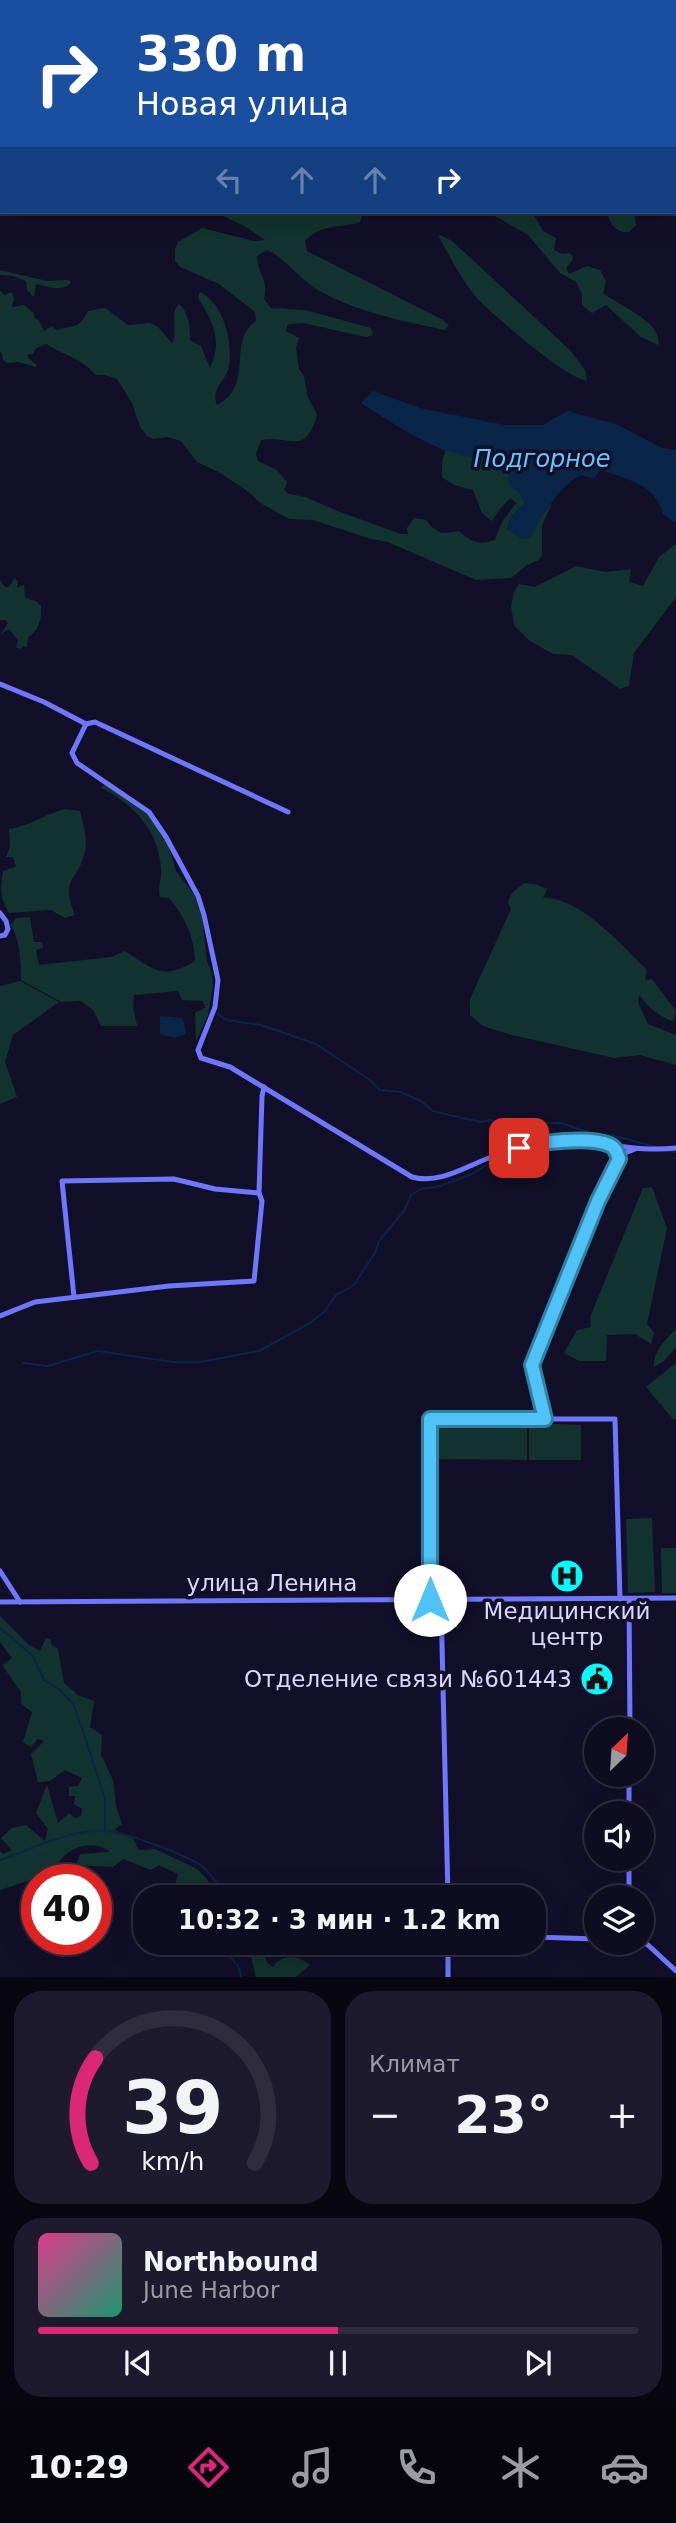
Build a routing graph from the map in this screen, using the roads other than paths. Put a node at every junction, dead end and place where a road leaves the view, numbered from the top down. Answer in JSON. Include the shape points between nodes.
{"nodes":[{"id":1,"x":0,"y":684,"type":"edge"},
{"id":2,"x":86,"y":724,"type":"junction"},
{"id":3,"x":289,"y":812,"type":"dead end"},
{"id":4,"x":1,"y":915,"type":"edge"},
{"id":5,"x":0,"y":936,"type":"edge"},
{"id":6,"x":264,"y":1087,"type":"junction"},
{"id":7,"x":609,"y":1144,"type":"junction"},
{"id":8,"x":676,"y":1148,"type":"edge"},
{"id":9,"x":638,"y":1149,"type":"junction"},
{"id":10,"x":618,"y":1161,"type":"junction"},
{"id":11,"x":258,"y":1193,"type":"junction"},
{"id":12,"x":74,"y":1297,"type":"junction"},
{"id":13,"x":0,"y":1316,"type":"edge"},
{"id":14,"x":545,"y":1419,"type":"junction"},
{"id":15,"x":0,"y":1571,"type":"edge"},
{"id":16,"x":676,"y":1598,"type":"edge"},
{"id":17,"x":620,"y":1599,"type":"junction"},
{"id":18,"x":629,"y":1599,"type":"junction"},
{"id":19,"x":430,"y":1600,"type":"junction"},
{"id":20,"x":441,"y":1601,"type":"junction"},
{"id":21,"x":0,"y":1602,"type":"edge"},
{"id":22,"x":20,"y":1602,"type":"junction"},
{"id":23,"x":630,"y":1717,"type":"edge"},
{"id":24,"x":447,"y":1885,"type":"edge"},
{"id":25,"x":546,"y":1937,"type":"edge"},
{"id":26,"x":584,"y":1939,"type":"edge"},
{"id":27,"x":654,"y":1951,"type":"edge"},
{"id":28,"x":447,"y":1955,"type":"edge"},
{"id":29,"x":676,"y":1971,"type":"edge"},
{"id":30,"x":448,"y":1977,"type":"edge"}],
"edges":[{"from":1,"to":2,"type":"street"},
{"from":2,"to":3,"type":"street","via":[[95,722]]},
{"from":2,"to":6,"type":"street","via":[[72,753],[77,763],[149,812],[198,896],[218,980],[199,1056],[225,1064]]},
{"from":4,"to":5,"type":"street","via":[[8,925]]},
{"from":6,"to":7,"type":"street","via":[[420,1180],[438,1178],[534,1144]]},
{"from":6,"to":11,"type":"street"},
{"from":7,"to":9,"type":"street"},
{"from":7,"to":10,"type":"street"},
{"from":8,"to":9,"type":"street"},
{"from":9,"to":10,"type":"street"},
{"from":10,"to":14,"type":"street","via":[[532,1365]]},
{"from":11,"to":12,"type":"street","via":[[262,1201],[254,1281]]},
{"from":11,"to":12,"type":"street","via":[[215,1189],[185,1180],[62,1181]]},
{"from":12,"to":13,"type":"street","via":[[35,1302]]},
{"from":14,"to":17,"type":"street","via":[[615,1419]]},
{"from":14,"to":19,"type":"street","via":[[430,1419]]},
{"from":15,"to":22,"type":"street"},
{"from":16,"to":18,"type":"street","name":"улица Ленина"},
{"from":17,"to":18,"type":"street","name":"улица Ленина"},
{"from":17,"to":20,"type":"street","name":"улица Ленина"},
{"from":18,"to":23,"type":"street"},
{"from":19,"to":20,"type":"street","name":"улица Ленина"},
{"from":19,"to":22,"type":"street","name":"улица Ленина"},
{"from":20,"to":24,"type":"street"},
{"from":21,"to":22,"type":"street","name":"улица Ленина"},
{"from":25,"to":26,"type":"street"},
{"from":27,"to":29,"type":"street"},
{"from":28,"to":30,"type":"street"}]}
